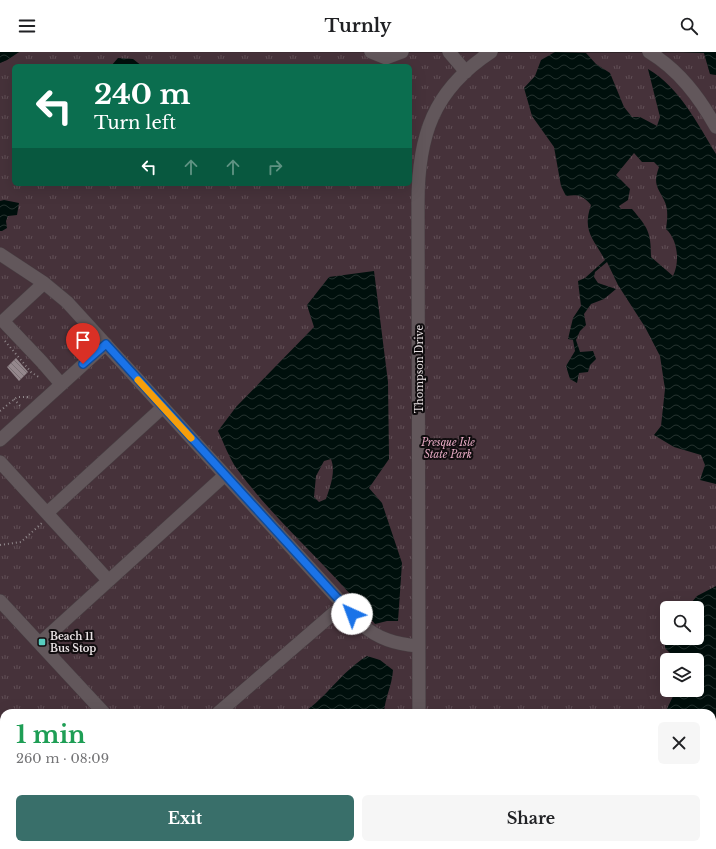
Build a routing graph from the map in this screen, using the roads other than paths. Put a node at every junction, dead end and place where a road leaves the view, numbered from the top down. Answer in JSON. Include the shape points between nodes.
{"nodes":[{"id":1,"x":371,"y":52,"type":"edge"},
{"id":2,"x":402,"y":52,"type":"edge"},
{"id":3,"x":449,"y":52,"type":"edge"},
{"id":4,"x":491,"y":52,"type":"edge"},
{"id":5,"x":649,"y":52,"type":"edge"},
{"id":6,"x":386,"y":55,"type":"edge"},
{"id":7,"x":466,"y":72,"type":"junction"},
{"id":8,"x":716,"y":127,"type":"edge"},
{"id":9,"x":0,"y":254,"type":"edge"},
{"id":10,"x":44,"y":283,"type":"junction"},
{"id":11,"x":106,"y":344,"type":"junction"},
{"id":12,"x":61,"y":384,"type":"junction"},
{"id":13,"x":163,"y":407,"type":"junction"},
{"id":14,"x":0,"y":440,"type":"edge"},
{"id":15,"x":0,"y":462,"type":"edge"},
{"id":16,"x":225,"y":474,"type":"junction"},
{"id":17,"x":49,"y":514,"type":"junction"},
{"id":18,"x":108,"y":580,"type":"junction"},
{"id":19,"x":0,"y":601,"type":"edge"},
{"id":20,"x":343,"y":605,"type":"junction"},
{"id":21,"x":40,"y":643,"type":"junction"},
{"id":22,"x":418,"y":646,"type":"junction"},
{"id":23,"x":100,"y":709,"type":"edge"},
{"id":24,"x":223,"y":709,"type":"edge"},
{"id":25,"x":419,"y":709,"type":"edge"}],
"edges":[{"from":1,"to":6,"type":"street"},
{"from":2,"to":6,"type":"street"},
{"from":3,"to":7,"type":"street"},
{"from":4,"to":7,"type":"street","name":"Thompson Drive"},
{"from":5,"to":8,"type":"street","via":[[673,69],[688,85]]},
{"from":7,"to":22,"type":"street","name":"Thompson Drive","via":[[448,91],[432,116],[422,146],[418,180]]},
{"from":9,"to":10,"type":"street"},
{"from":10,"to":11,"type":"street"},
{"from":10,"to":12,"type":"street","via":[[3,322]]},
{"from":11,"to":12,"type":"street"},
{"from":11,"to":13,"type":"street"},
{"from":12,"to":14,"type":"street"},
{"from":13,"to":16,"type":"street"},
{"from":13,"to":17,"type":"street"},
{"from":15,"to":17,"type":"street"},
{"from":16,"to":18,"type":"street"},
{"from":16,"to":20,"type":"street"},
{"from":17,"to":18,"type":"street"},
{"from":18,"to":21,"type":"street"},
{"from":19,"to":21,"type":"street"},
{"from":20,"to":22,"type":"street","via":[[371,633],[383,640]]},
{"from":20,"to":24,"type":"street"},
{"from":21,"to":23,"type":"street"},
{"from":22,"to":25,"type":"street","name":"Thompson Drive"}]}
